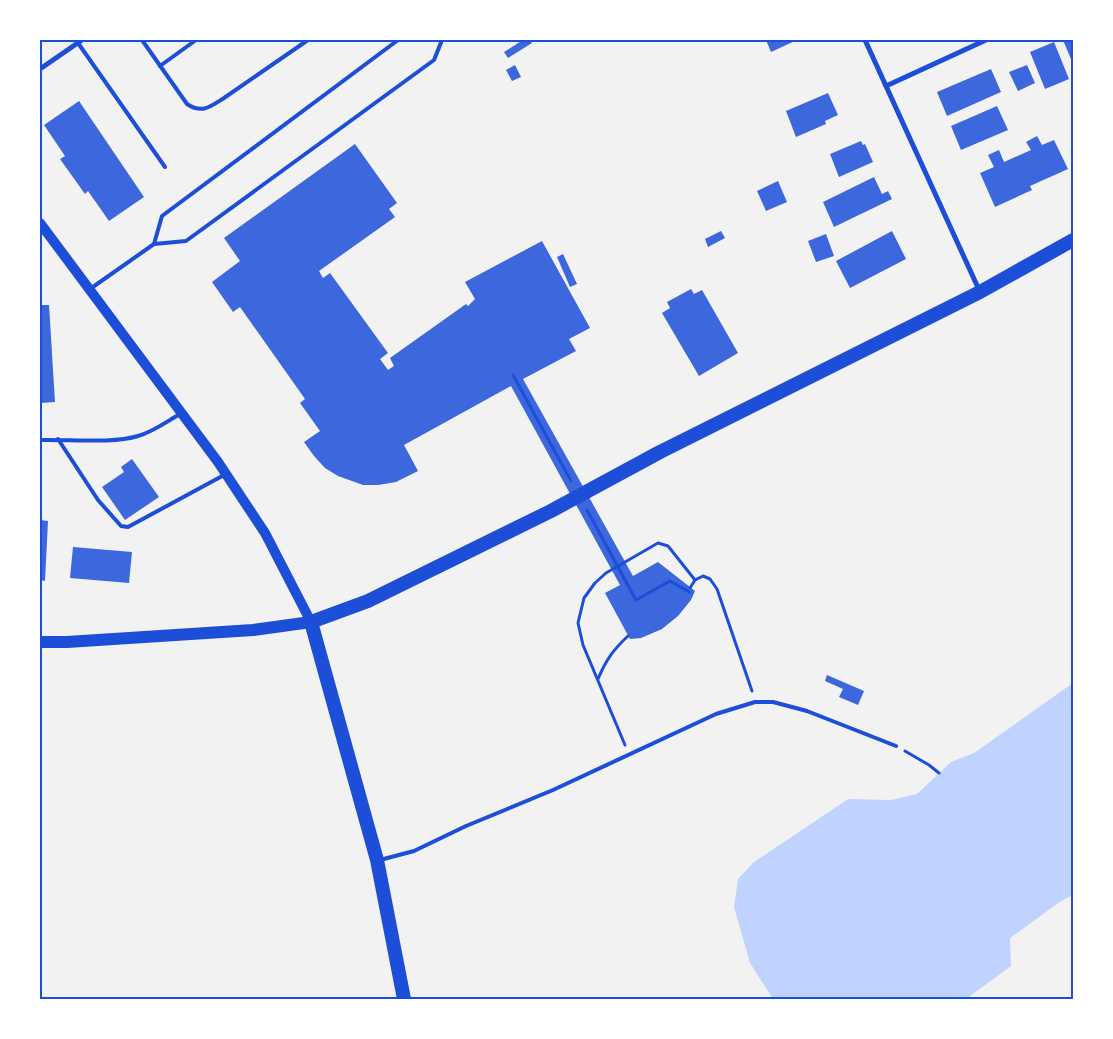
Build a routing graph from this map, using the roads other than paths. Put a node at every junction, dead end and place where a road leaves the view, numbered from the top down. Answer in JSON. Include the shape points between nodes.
{"nodes":[{"id":1,"x":142,"y":40,"type":"edge"},
{"id":2,"x":196,"y":40,"type":"edge"},
{"id":3,"x":308,"y":40,"type":"edge"},
{"id":4,"x":398,"y":40,"type":"edge"},
{"id":5,"x":442,"y":40,"type":"edge"},
{"id":6,"x":865,"y":40,"type":"edge"},
{"id":7,"x":986,"y":40,"type":"edge"},
{"id":8,"x":80,"y":41,"type":"edge"},
{"id":9,"x":160,"y":66,"type":"junction"},
{"id":10,"x":40,"y":69,"type":"edge"},
{"id":11,"x":886,"y":86,"type":"junction"},
{"id":12,"x":165,"y":167,"type":"dead end"},
{"id":13,"x":40,"y":223,"type":"edge"},
{"id":14,"x":1073,"y":240,"type":"edge"},
{"id":15,"x":154,"y":244,"type":"junction"},
{"id":16,"x":90,"y":289,"type":"junction"},
{"id":17,"x":980,"y":292,"type":"junction"},
{"id":18,"x":182,"y":413,"type":"junction"},
{"id":19,"x":58,"y":439,"type":"junction"},
{"id":20,"x":40,"y":440,"type":"edge"},
{"id":21,"x":226,"y":474,"type":"junction"},
{"id":22,"x":311,"y":622,"type":"junction"},
{"id":23,"x":40,"y":642,"type":"edge"},
{"id":24,"x":896,"y":746,"type":"road end"},
{"id":25,"x":378,"y":860,"type":"junction"},
{"id":26,"x":404,"y":999,"type":"edge"}],
"edges":[{"from":1,"to":9,"type":"lane"},
{"from":2,"to":9,"type":"lane"},
{"from":3,"to":9,"type":"lane","via":[[202,109],[187,104]]},
{"from":4,"to":15,"type":"lane","via":[[162,216]]},
{"from":5,"to":15,"type":"lane","via":[[434,60],[186,241]]},
{"from":6,"to":11,"type":"street"},
{"from":7,"to":11,"type":"street"},
{"from":8,"to":10,"type":"street"},
{"from":8,"to":12,"type":"lane"},
{"from":11,"to":17,"type":"street"},
{"from":13,"to":16,"type":"main road"},
{"from":14,"to":17,"type":"highway"},
{"from":15,"to":16,"type":"lane"},
{"from":16,"to":18,"type":"main road"},
{"from":17,"to":22,"type":"highway","via":[[448,562],[368,601]]},
{"from":18,"to":19,"type":"lane","via":[[150,431],[124,439]]},
{"from":18,"to":21,"type":"main road"},
{"from":19,"to":20,"type":"lane"},
{"from":19,"to":21,"type":"lane","via":[[98,500],[120,526],[128,527]]},
{"from":21,"to":22,"type":"main road","via":[[265,533]]},
{"from":22,"to":23,"type":"main road","via":[[253,630]]},
{"from":22,"to":25,"type":"highway"},
{"from":24,"to":25,"type":"lane","via":[[807,711],[773,702],[755,702],[716,714],[414,851]]},
{"from":25,"to":26,"type":"highway"}]}
